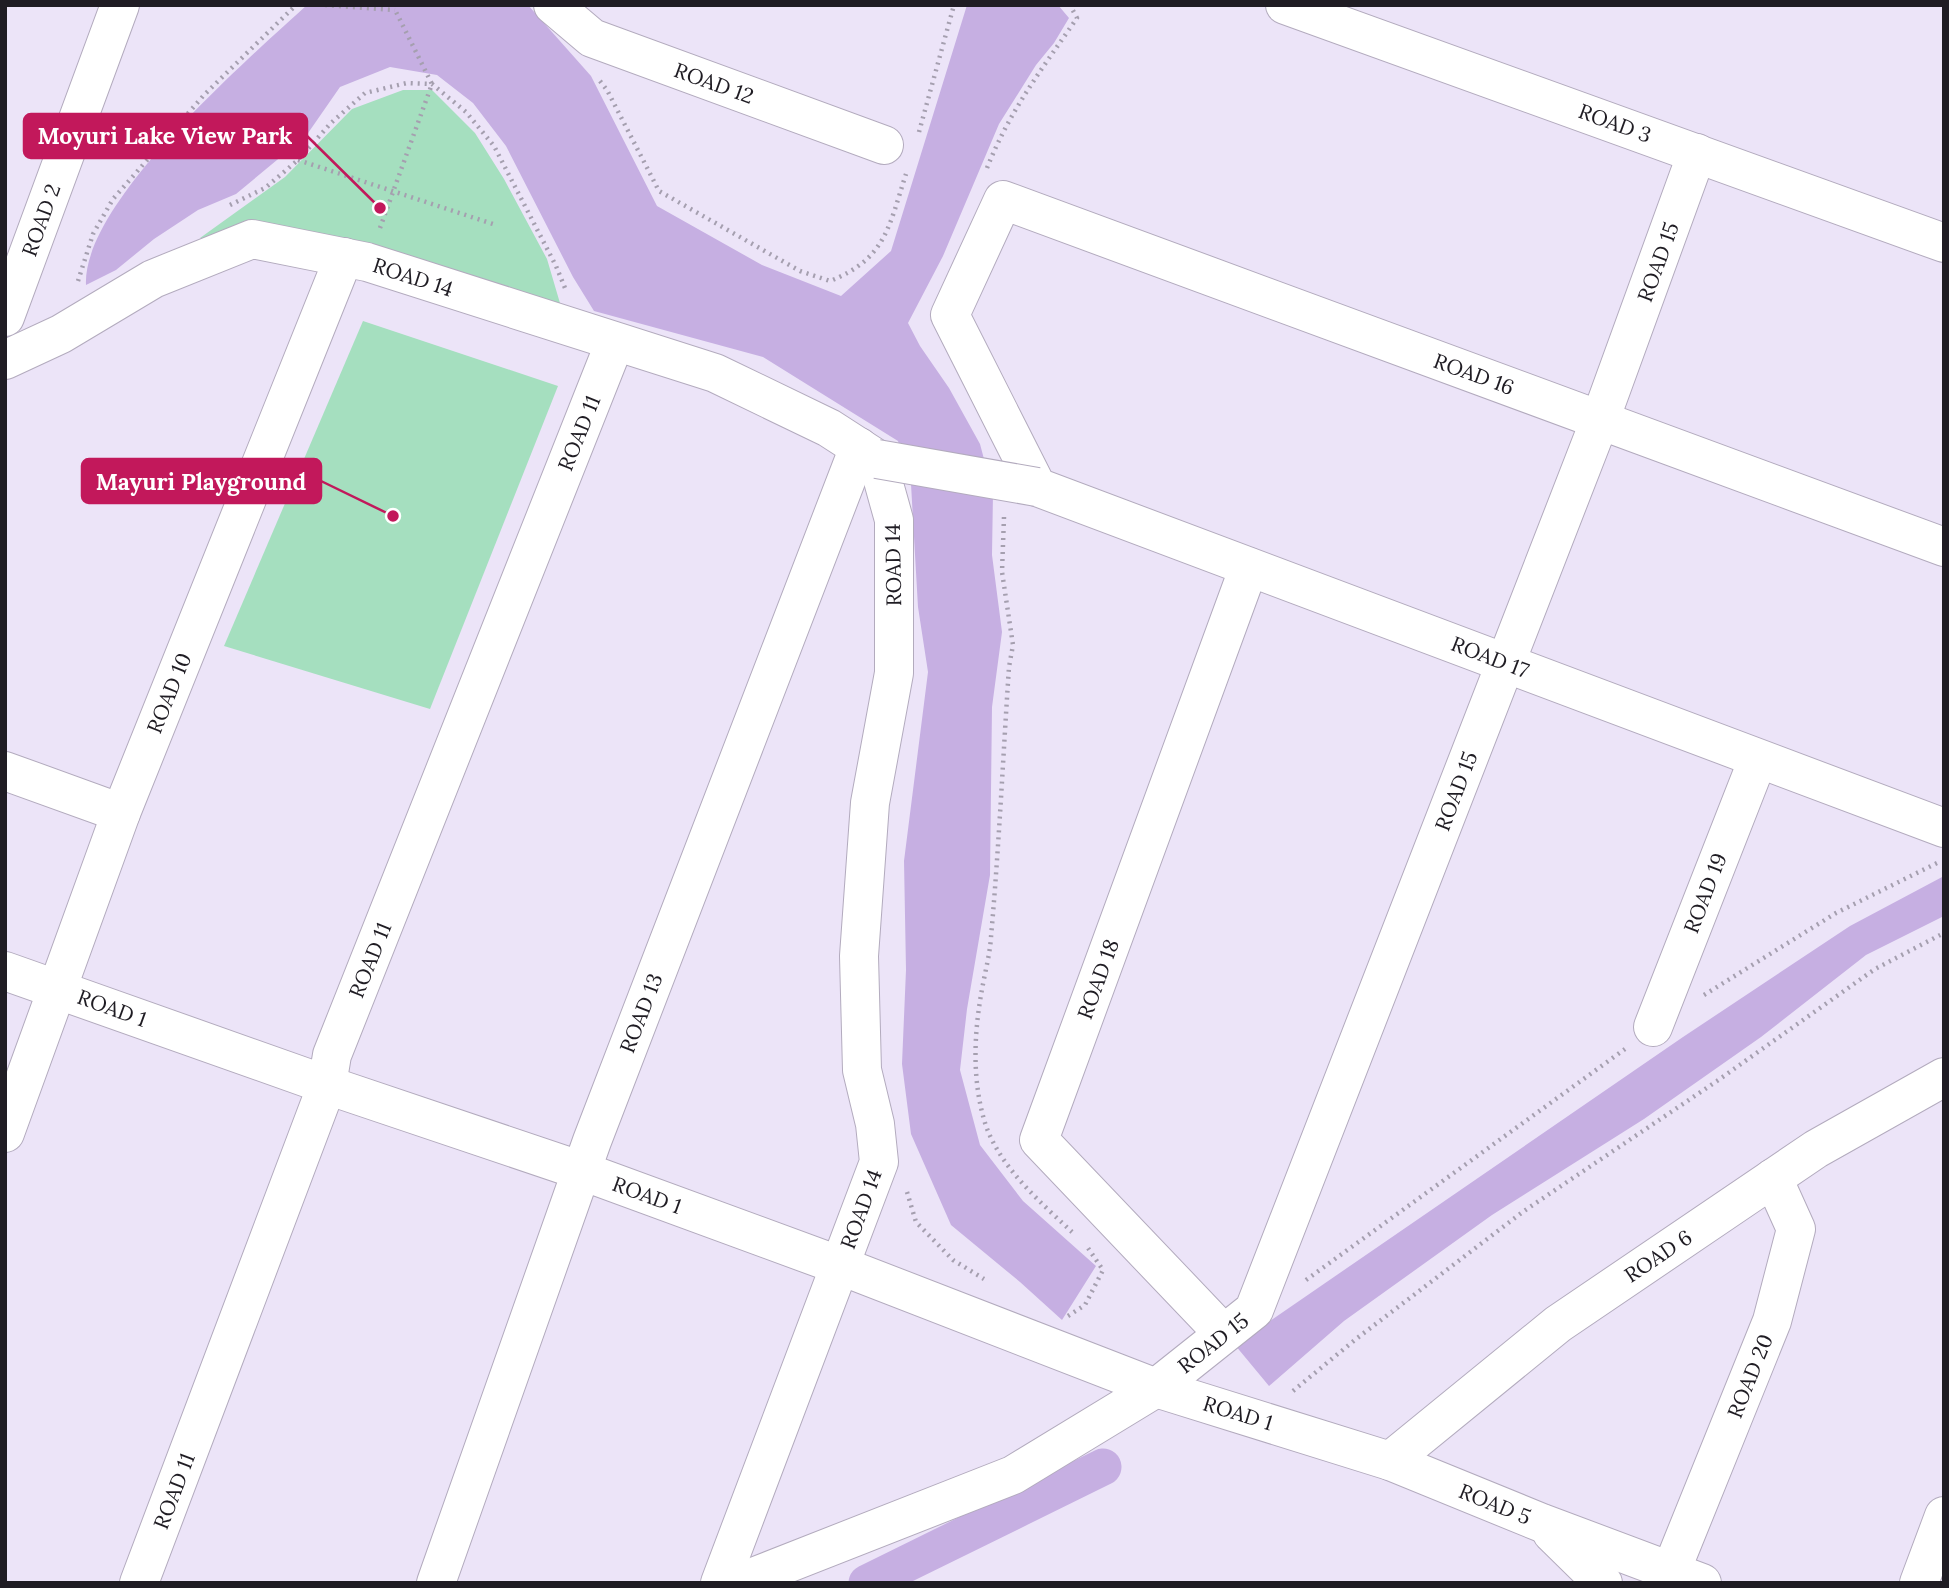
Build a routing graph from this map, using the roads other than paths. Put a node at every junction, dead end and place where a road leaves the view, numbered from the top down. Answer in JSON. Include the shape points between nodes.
{"nodes":[{"id":1,"x":120,"y":5,"type":"edge"},
{"id":2,"x":553,"y":5,"type":"edge"},
{"id":3,"x":1285,"y":5,"type":"edge"},
{"id":4,"x":903,"y":150,"type":"road end"},
{"id":5,"x":1697,"y":153,"type":"junction"},
{"id":6,"x":22,"y":230,"type":"edge"},
{"id":7,"x":1944,"y":243,"type":"edge"},
{"id":8,"x":356,"y":259,"type":"junction"},
{"id":9,"x":5,"y":317,"type":"edge"},
{"id":10,"x":615,"y":342,"type":"junction"},
{"id":11,"x":5,"y":360,"type":"edge"},
{"id":12,"x":1600,"y":421,"type":"junction"},
{"id":13,"x":868,"y":453,"type":"junction"},
{"id":14,"x":1037,"y":487,"type":"junction"},
{"id":15,"x":1944,"y":547,"type":"edge"},
{"id":16,"x":1249,"y":567,"type":"junction"},
{"id":17,"x":1506,"y":663,"type":"junction"},
{"id":18,"x":1758,"y":759,"type":"junction"},
{"id":19,"x":5,"y":771,"type":"edge"},
{"id":20,"x":121,"y":813,"type":"junction"},
{"id":21,"x":1944,"y":828,"type":"edge"},
{"id":22,"x":5,"y":971,"type":"edge"},
{"id":23,"x":58,"y":988,"type":"junction"},
{"id":24,"x":1653,"y":1027,"type":"road end"},
{"id":25,"x":1944,"y":1077,"type":"edge"},
{"id":26,"x":327,"y":1085,"type":"junction"},
{"id":27,"x":5,"y":1133,"type":"edge"},
{"id":28,"x":582,"y":1171,"type":"junction"},
{"id":29,"x":1773,"y":1178,"type":"junction"},
{"id":30,"x":841,"y":1266,"type":"junction"},
{"id":31,"x":1223,"y":1333,"type":"junction"},
{"id":32,"x":1156,"y":1388,"type":"junction"},
{"id":33,"x":1286,"y":1428,"type":"joint"},
{"id":34,"x":1390,"y":1461,"type":"junction"},
{"id":35,"x":1944,"y":1516,"type":"edge"},
{"id":36,"x":1542,"y":1523,"type":"junction"},
{"id":37,"x":1686,"y":1577,"type":"edge"},
{"id":38,"x":139,"y":1583,"type":"edge"},
{"id":39,"x":436,"y":1583,"type":"edge"},
{"id":40,"x":720,"y":1583,"type":"edge"},
{"id":41,"x":738,"y":1583,"type":"edge"},
{"id":42,"x":1602,"y":1583,"type":"edge"},
{"id":43,"x":1919,"y":1583,"type":"edge"}],
"edges":[{"from":1,"to":6,"type":"street","name":"ROAD 2"},
{"from":2,"to":4,"type":"street","name":"ROAD 12","via":[[592,38]]},
{"from":3,"to":5,"type":"street","name":"ROAD 3"},
{"from":5,"to":7,"type":"street","name":"ROAD 3"},
{"from":5,"to":12,"type":"street","name":"ROAD 15"},
{"from":6,"to":9,"type":"street","name":"ROAD 2"},
{"from":8,"to":10,"type":"street","name":"ROAD 14"},
{"from":8,"to":11,"type":"street","name":"ROAD 14","via":[[252,239],[153,279],[61,334]]},
{"from":8,"to":20,"type":"street","name":"ROAD 10"},
{"from":10,"to":13,"type":"street","name":"ROAD 14","via":[[715,373],[829,428]]},
{"from":10,"to":26,"type":"street","name":"ROAD 11","via":[[332,1055]]},
{"from":12,"to":14,"type":"street","name":"ROAD 16","via":[[995,184],[950,316]]},
{"from":12,"to":15,"type":"street","name":"ROAD 16"},
{"from":12,"to":17,"type":"street","name":"ROAD 15"},
{"from":13,"to":14,"type":"street","name":"ROAD 17","bridge":true},
{"from":13,"to":28,"type":"street","name":"ROAD 13"},
{"from":13,"to":30,"type":"street","name":"ROAD 14","via":[[894,520],[894,673],[870,803],[859,956],[862,1070],[879,1162]]},
{"from":14,"to":16,"type":"street","name":"ROAD 17"},
{"from":16,"to":17,"type":"street","name":"ROAD 17"},
{"from":16,"to":31,"type":"street","name":"ROAD 18","via":[[1039,1140]]},
{"from":17,"to":18,"type":"street","name":"ROAD 17"},
{"from":17,"to":31,"type":"street","name":"ROAD 15","via":[[1254,1310]]},
{"from":18,"to":21,"type":"street","name":"ROAD 17"},
{"from":18,"to":24,"type":"street","name":"ROAD 19"},
{"from":19,"to":20,"type":"street"},
{"from":20,"to":23,"type":"street","name":"ROAD 10"},
{"from":22,"to":23,"type":"street","name":"ROAD 1"},
{"from":23,"to":26,"type":"street","name":"ROAD 1"},
{"from":23,"to":27,"type":"street","name":"ROAD 10"},
{"from":25,"to":29,"type":"street","name":"ROAD 6"},
{"from":26,"to":28,"type":"street","name":"ROAD 1"},
{"from":26,"to":38,"type":"street","name":"ROAD 11"},
{"from":28,"to":30,"type":"street","name":"ROAD 1"},
{"from":28,"to":39,"type":"street","name":"ROAD 13"},
{"from":29,"to":34,"type":"street","name":"ROAD 6","via":[[1558,1324]]},
{"from":29,"to":37,"type":"street","name":"ROAD 20","via":[[1796,1228],[1772,1321]]},
{"from":30,"to":32,"type":"street","name":"ROAD 1"},
{"from":30,"to":40,"type":"street","name":"ROAD 14"},
{"from":31,"to":32,"type":"street","name":"ROAD 15"},
{"from":32,"to":33,"type":"street","name":"ROAD 1"},
{"from":32,"to":41,"type":"street","name":"ROAD 15","via":[[1013,1475]]},
{"from":33,"to":34,"type":"street","name":"ROAD 5"},
{"from":34,"to":36,"type":"street","name":"ROAD 5"},
{"from":35,"to":43,"type":"street"},
{"from":36,"to":37,"type":"street","name":"ROAD 5"},
{"from":36,"to":42,"type":"street"}]}
